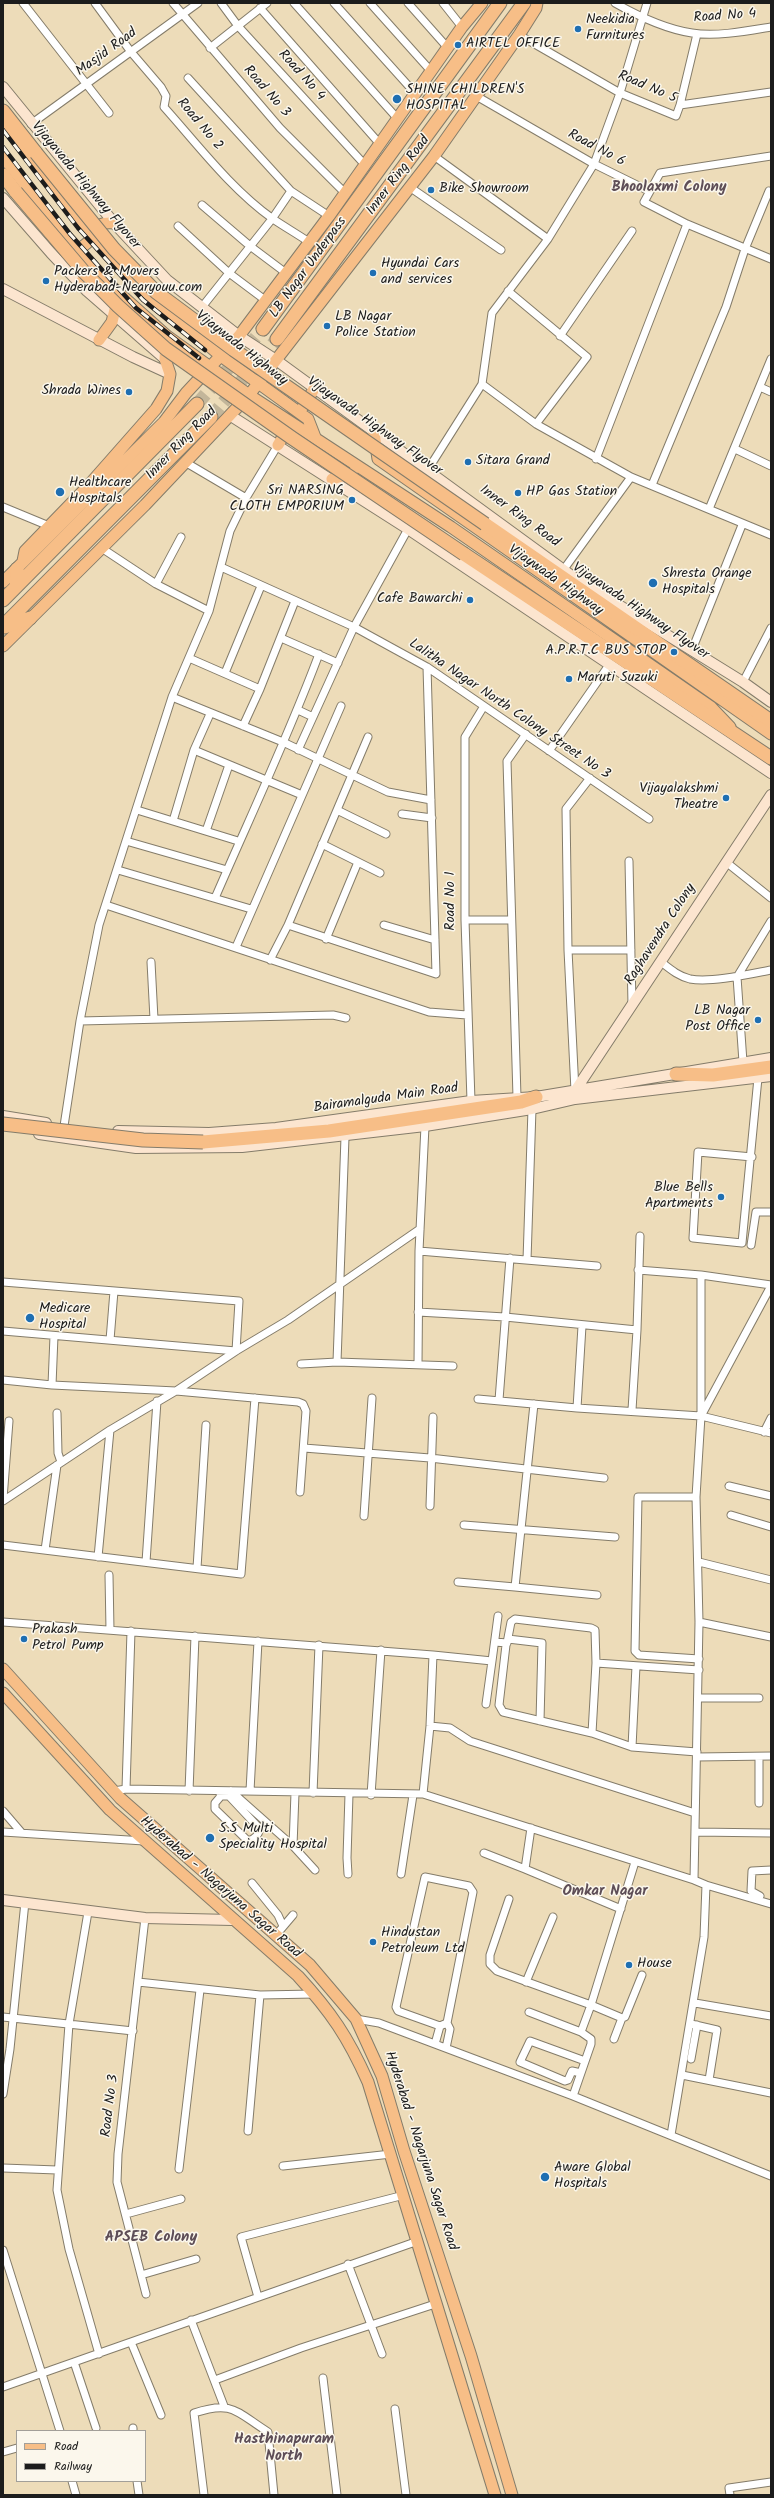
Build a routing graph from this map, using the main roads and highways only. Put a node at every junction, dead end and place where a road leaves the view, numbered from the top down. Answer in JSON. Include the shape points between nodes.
{"nodes":[{"id":1,"x":482,"y":3,"type":"edge"},
{"id":2,"x":500,"y":3,"type":"edge"},
{"id":3,"x":524,"y":3,"type":"edge"},
{"id":4,"x":537,"y":3,"type":"edge"},
{"id":5,"x":3,"y":111,"type":"edge"},
{"id":6,"x":3,"y":123,"type":"edge"},
{"id":7,"x":3,"y":157,"type":"edge"},
{"id":8,"x":3,"y":175,"type":"edge"},
{"id":9,"x":114,"y":223,"type":"road end"},
{"id":10,"x":94,"y":236,"type":"junction"},
{"id":11,"x":78,"y":250,"type":"junction"},
{"id":12,"x":96,"y":268,"type":"junction"},
{"id":13,"x":80,"y":283,"type":"road end"},
{"id":14,"x":119,"y":294,"type":"junction"},
{"id":15,"x":136,"y":309,"type":"junction"},
{"id":16,"x":116,"y":317,"type":"junction"},
{"id":17,"x":263,"y":329,"type":"tunnel mouth"},
{"id":18,"x":167,"y":336,"type":"junction"},
{"id":19,"x":277,"y":339,"type":"tunnel mouth"},
{"id":20,"x":99,"y":340,"type":"road end"},
{"id":21,"x":221,"y":356,"type":"junction"},
{"id":22,"x":210,"y":367,"type":"junction"},
{"id":23,"x":258,"y":384,"type":"junction"},
{"id":24,"x":314,"y":389,"type":"road end"},
{"id":25,"x":249,"y":395,"type":"junction"},
{"id":26,"x":197,"y":404,"type":"tunnel mouth"},
{"id":27,"x":299,"y":413,"type":"junction"},
{"id":28,"x":212,"y":418,"type":"tunnel mouth"},
{"id":29,"x":292,"y":423,"type":"junction"},
{"id":30,"x":374,"y":433,"type":"road end"},
{"id":31,"x":315,"y":437,"type":"junction"},
{"id":32,"x":278,"y":445,"type":"road end"},
{"id":33,"x":363,"y":470,"type":"junction"},
{"id":34,"x":332,"y":480,"type":"road end"},
{"id":35,"x":19,"y":566,"type":"junction"},
{"id":36,"x":3,"y":582,"type":"edge"},
{"id":37,"x":16,"y":587,"type":"junction"},
{"id":38,"x":3,"y":600,"type":"edge"},
{"id":39,"x":30,"y":618,"type":"junction"},
{"id":40,"x":3,"y":627,"type":"edge"},
{"id":41,"x":3,"y":646,"type":"edge"},
{"id":42,"x":771,"y":721,"type":"edge"},
{"id":43,"x":771,"y":734,"type":"edge"},
{"id":44,"x":743,"y":740,"type":"junction"},
{"id":45,"x":771,"y":758,"type":"edge"},
{"id":46,"x":771,"y":1067,"type":"edge"},
{"id":47,"x":676,"y":1074,"type":"road end"},
{"id":48,"x":534,"y":1103,"type":"road end"},
{"id":49,"x":3,"y":1126,"type":"edge"},
{"id":50,"x":3,"y":1669,"type":"edge"},
{"id":51,"x":3,"y":1693,"type":"edge"},
{"id":52,"x":495,"y":2495,"type":"edge"},
{"id":53,"x":512,"y":2495,"type":"edge"}],
"edges":[{"from":1,"to":21,"type":"main road","name":"Inner Ring Road","via":[[414,92],[329,216],[239,336]]},
{"from":2,"to":17,"type":"highway","name":"LB Nagar Underpass"},
{"from":3,"to":19,"type":"highway","name":"LB Nagar Underpass"},
{"from":4,"to":23,"type":"main road","name":"Inner Ring Road","via":[[478,97]]},
{"from":5,"to":42,"type":"highway","name":"Vijayavada Highway Flyover","bridge":true,"via":[[114,249],[156,292],[234,350]]},
{"from":6,"to":10,"type":"main road","name":"Vijaywada Highway"},
{"from":7,"to":11,"type":"main road","name":"Vijaywada Highway"},
{"from":8,"to":44,"type":"highway","bridge":true,"via":[[84,272],[166,348],[330,464]]},
{"from":9,"to":10,"type":"main road","via":[[103,223],[95,230]]},
{"from":10,"to":11,"type":"main road"},
{"from":10,"to":21,"type":"main road","name":"Vijaywada Highway","via":[[146,292]]},
{"from":11,"to":12,"type":"main road","name":"Vijaywada Highway"},
{"from":12,"to":13,"type":"main road"},
{"from":12,"to":14,"type":"main road","name":"Vijaywada Highway"},
{"from":14,"to":15,"type":"main road","name":"Vijaywada Highway"},
{"from":14,"to":16,"type":"main road"},
{"from":15,"to":16,"type":"main road"},
{"from":15,"to":18,"type":"main road","name":"Vijaywada Highway"},
{"from":16,"to":20,"type":"main road"},
{"from":18,"to":22,"type":"main road","name":"Vijaywada Highway"},
{"from":18,"to":35,"type":"main road","via":[[165,359],[170,374],[167,391],[156,409],[25,551]]},
{"from":21,"to":22,"type":"main road","name":"Inner Ring Road"},
{"from":21,"to":23,"type":"main road","name":"Vijaywada Highway"},
{"from":22,"to":25,"type":"main road","name":"Vijaywada Highway"},
{"from":22,"to":35,"type":"main road","name":"Inner Ring Road","via":[[164,422]]},
{"from":23,"to":25,"type":"main road","name":"Inner Ring Road"},
{"from":23,"to":27,"type":"main road","name":"Vijaywada Highway"},
{"from":24,"to":27,"type":"main road"},
{"from":25,"to":29,"type":"main road","name":"Vijaywada Highway"},
{"from":25,"to":39,"type":"main road","name":"Inner Ring Road","via":[[103,549]]},
{"from":26,"to":37,"type":"highway"},
{"from":27,"to":31,"type":"main road","name":"Vijaywada Highway","via":[[308,419]]},
{"from":28,"to":40,"type":"highway"},
{"from":29,"to":31,"type":"main road","name":"Vijaywada Highway"},
{"from":29,"to":32,"type":"main road"},
{"from":30,"to":43,"type":"main road","name":"Vijaywada Highway","via":[[378,459]]},
{"from":31,"to":33,"type":"main road","name":"Vijaywada Highway"},
{"from":33,"to":34,"type":"main road"},
{"from":33,"to":44,"type":"main road","name":"Vijaywada Highway","via":[[711,707]]},
{"from":35,"to":36,"type":"main road","name":"Inner Ring Road"},
{"from":35,"to":37,"type":"highway"},
{"from":37,"to":38,"type":"highway"},
{"from":39,"to":40,"type":"highway"},
{"from":39,"to":41,"type":"main road","name":"Inner Ring Road"},
{"from":44,"to":45,"type":"highway","name":"Vijaywada Highway"},
{"from":46,"to":47,"type":"highway","via":[[713,1075]]},
{"from":48,"to":49,"type":"highway","bridge":true,"via":[[521,1102],[328,1131],[203,1142],[135,1140]]},
{"from":50,"to":53,"type":"main road","name":"Hyderabad - Nagarjuna Sagar Road","via":[[114,1791],[174,1847],[310,1965],[356,2019],[382,2076],[471,2356]]},
{"from":51,"to":52,"type":"main road","name":"Hyderabad - Nagarjuna Sagar Road","via":[[110,1810],[232,1920],[267,1948],[315,1994],[338,2024],[368,2082]]}]}
